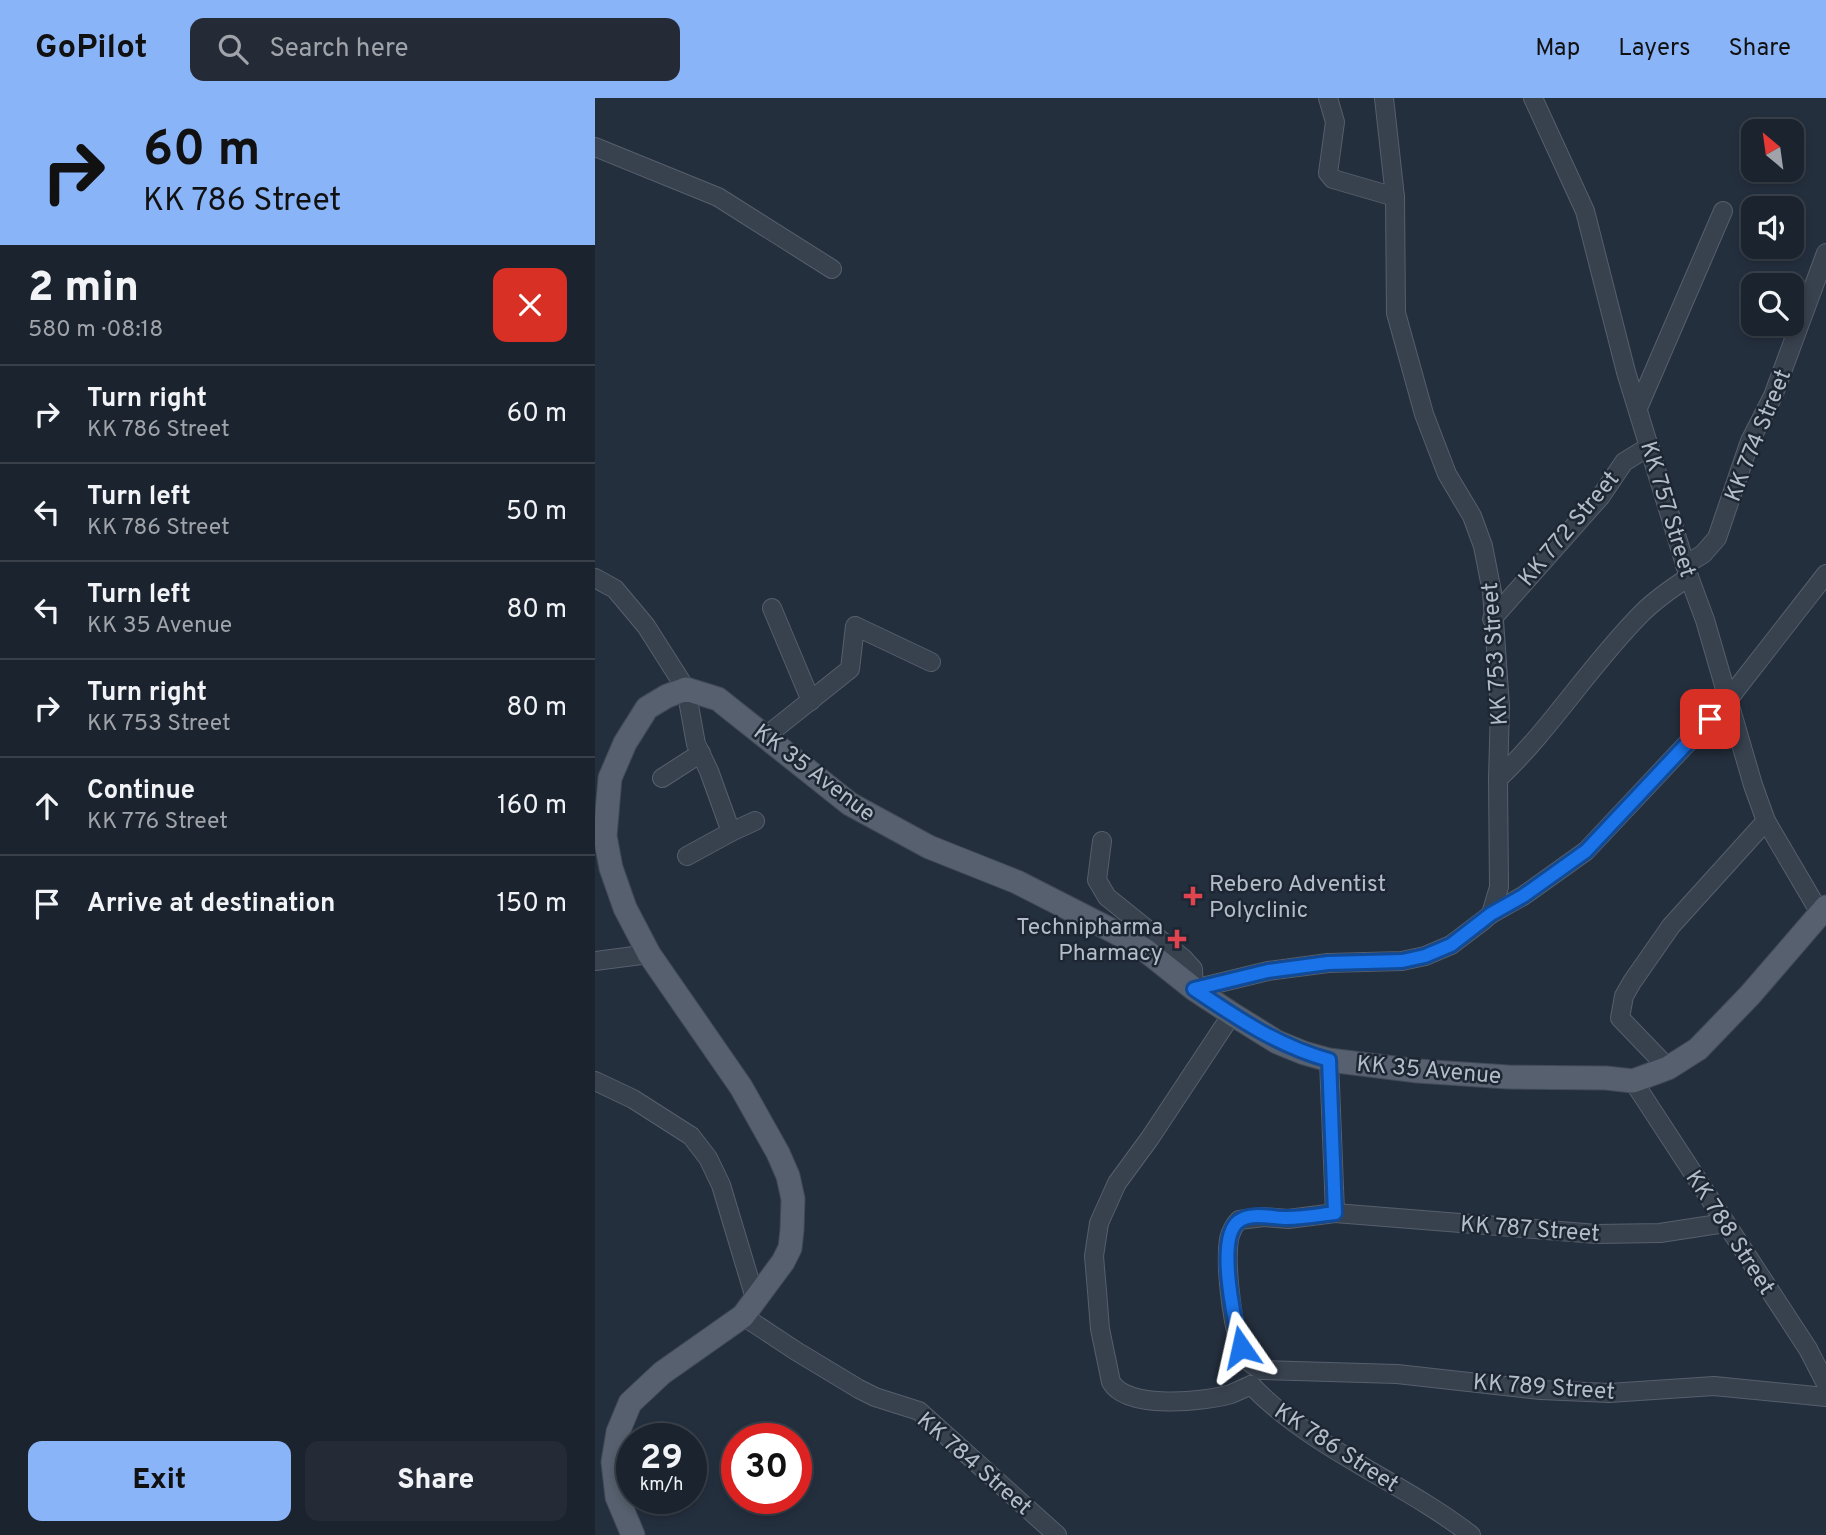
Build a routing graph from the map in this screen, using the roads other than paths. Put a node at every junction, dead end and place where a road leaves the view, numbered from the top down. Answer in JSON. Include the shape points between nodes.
{"nodes":[{"id":1,"x":1328,"y":98,"type":"edge"},
{"id":2,"x":1384,"y":98,"type":"edge"},
{"id":3,"x":1533,"y":98,"type":"edge"},
{"id":4,"x":595,"y":147,"type":"edge"},
{"id":5,"x":1395,"y":197,"type":"junction"},
{"id":6,"x":1723,"y":211,"type":"dead end"},
{"id":7,"x":1826,"y":253,"type":"edge"},
{"id":8,"x":832,"y":269,"type":"dead end"},
{"id":9,"x":1638,"y":408,"type":"junction"},
{"id":10,"x":1650,"y":446,"type":"junction"},
{"id":11,"x":1687,"y":571,"type":"junction"},
{"id":12,"x":1826,"y":574,"type":"edge"},
{"id":13,"x":595,"y":578,"type":"edge"},
{"id":14,"x":772,"y":608,"type":"dead end"},
{"id":15,"x":1492,"y":618,"type":"junction"},
{"id":16,"x":931,"y":662,"type":"dead end"},
{"id":17,"x":686,"y":690,"type":"junction"},
{"id":18,"x":811,"y":701,"type":"junction"},
{"id":19,"x":1727,"y":701,"type":"junction"},
{"id":20,"x":766,"y":736,"type":"junction"},
{"id":21,"x":701,"y":753,"type":"junction"},
{"id":22,"x":662,"y":778,"type":"dead end"},
{"id":23,"x":1497,"y":779,"type":"junction"},
{"id":24,"x":755,"y":821,"type":"dead end"},
{"id":25,"x":1766,"y":821,"type":"junction"},
{"id":26,"x":731,"y":832,"type":"junction"},
{"id":27,"x":1103,"y":841,"type":"dead end"},
{"id":28,"x":687,"y":856,"type":"dead end"},
{"id":29,"x":1823,"y":910,"type":"edge"},
{"id":30,"x":1491,"y":914,"type":"junction"},
{"id":31,"x":649,"y":954,"type":"junction"},
{"id":32,"x":595,"y":961,"type":"edge"},
{"id":33,"x":1194,"y":989,"type":"junction"},
{"id":34,"x":1232,"y":1014,"type":"junction"},
{"id":35,"x":1329,"y":1060,"type":"junction"},
{"id":36,"x":1668,"y":1068,"type":"junction"},
{"id":37,"x":595,"y":1082,"type":"edge"},
{"id":38,"x":1633,"y":1082,"type":"junction"},
{"id":39,"x":1335,"y":1213,"type":"junction"},
{"id":40,"x":1725,"y":1223,"type":"junction"},
{"id":41,"x":749,"y":1307,"type":"junction"},
{"id":42,"x":1256,"y":1378,"type":"junction"},
{"id":43,"x":1826,"y":1384,"type":"edge"},
{"id":44,"x":1826,"y":1397,"type":"edge"},
{"id":45,"x":633,"y":1535,"type":"edge"},
{"id":46,"x":1057,"y":1535,"type":"edge"},
{"id":47,"x":1471,"y":1535,"type":"edge"}],
"edges":[{"from":1,"to":5,"type":"street","via":[[1335,122],[1328,173],[1333,179]]},
{"from":2,"to":5,"type":"street","name":"KK 753 Street"},
{"from":3,"to":9,"type":"street","name":"KK 757 Street","via":[[1585,212]]},
{"from":4,"to":8,"type":"street","via":[[718,197]]},
{"from":5,"to":15,"type":"street","name":"KK 753 Street","via":[[1396,313],[1424,414],[1483,546]]},
{"from":6,"to":9,"type":"street"},
{"from":7,"to":11,"type":"street","name":"KK 774 Street","via":[[1773,396],[1749,441],[1717,538]]},
{"from":9,"to":10,"type":"street","name":"KK 757 Street"},
{"from":10,"to":11,"type":"street","name":"KK 757 Street"},
{"from":10,"to":15,"type":"street","name":"KK 772 Street","via":[[1624,461],[1601,496]]},
{"from":11,"to":19,"type":"street","name":"KK 757 Street","via":[[1706,620]]},
{"from":11,"to":23,"type":"street","name":"KK 774 Street","via":[[1641,613],[1545,730]]},
{"from":12,"to":19,"type":"street"},
{"from":13,"to":17,"type":"street","via":[[615,589],[646,626]]},
{"from":14,"to":18,"type":"street"},
{"from":15,"to":23,"type":"street","name":"KK 753 Street","via":[[1500,706]]},
{"from":16,"to":18,"type":"street","via":[[855,626],[850,668]]},
{"from":17,"to":20,"type":"main road","name":"KK 35 Avenue","via":[[718,699]]},
{"from":17,"to":21,"type":"street","via":[[689,719]]},
{"from":17,"to":31,"type":"main road","via":[[647,708],[625,743],[610,778],[606,803],[605,836],[611,868]]},
{"from":18,"to":20,"type":"street"},
{"from":19,"to":25,"type":"street","name":"KK 757 Street"},
{"from":19,"to":30,"type":"street","via":[[1586,851]]},
{"from":20,"to":33,"type":"main road","name":"KK 35 Avenue","via":[[850,804],[929,847],[1017,882],[1115,932]]},
{"from":21,"to":22,"type":"street"},
{"from":21,"to":26,"type":"street"},
{"from":23,"to":30,"type":"street","name":"KK 753 Street","via":[[1500,867]]},
{"from":24,"to":26,"type":"street"},
{"from":25,"to":29,"type":"street","name":"KK 757 Street"},
{"from":25,"to":36,"type":"street","via":[[1671,926],[1624,996],[1620,1018]]},
{"from":26,"to":28,"type":"street"},
{"from":27,"to":33,"type":"street","via":[[1097,880],[1107,897],[1183,958],[1193,969]]},
{"from":29,"to":36,"type":"main road","name":"KK 35 Avenue","via":[[1750,995],[1697,1049]]},
{"from":30,"to":33,"type":"street","via":[[1451,945],[1425,956],[1268,971]]},
{"from":31,"to":32,"type":"street"},
{"from":31,"to":41,"type":"main road","via":[[741,1087],[788,1176],[793,1199],[790,1248]]},
{"from":33,"to":34,"type":"main road","name":"KK 35 Avenue"},
{"from":34,"to":35,"type":"main road","name":"KK 35 Avenue","via":[[1277,1042]]},
{"from":34,"to":42,"type":"street","name":"KK 789 Street","via":[[1117,1183],[1098,1223],[1094,1256],[1100,1329],[1115,1389],[1126,1396],[1176,1402],[1230,1394]]},
{"from":35,"to":38,"type":"main road","name":"KK 35 Avenue","via":[[1418,1071]]},
{"from":35,"to":39,"type":"street"},
{"from":36,"to":38,"type":"main road","name":"KK 35 Avenue"},
{"from":37,"to":41,"type":"street","via":[[633,1099],[691,1136],[709,1158],[725,1196]]},
{"from":38,"to":40,"type":"street","name":"KK 788 Street"},
{"from":39,"to":40,"type":"street","name":"KK 787 Street","via":[[1597,1234],[1660,1233]]},
{"from":39,"to":42,"type":"street","name":"KK 786 Street","via":[[1288,1219],[1248,1217],[1234,1226],[1228,1256],[1230,1295],[1244,1356]]},
{"from":40,"to":43,"type":"street","name":"KK 788 Street"},
{"from":41,"to":45,"type":"main road","via":[[630,1403],[618,1432],[613,1462],[617,1497]]},
{"from":41,"to":46,"type":"street","name":"KK 784 Street","via":[[796,1352],[875,1398],[919,1411]]},
{"from":42,"to":44,"type":"street","name":"KK 789 Street","via":[[1397,1374],[1541,1390],[1609,1393],[1714,1386]]},
{"from":42,"to":47,"type":"street","name":"KK 786 Street","via":[[1264,1398],[1325,1443],[1440,1510]]}]}
